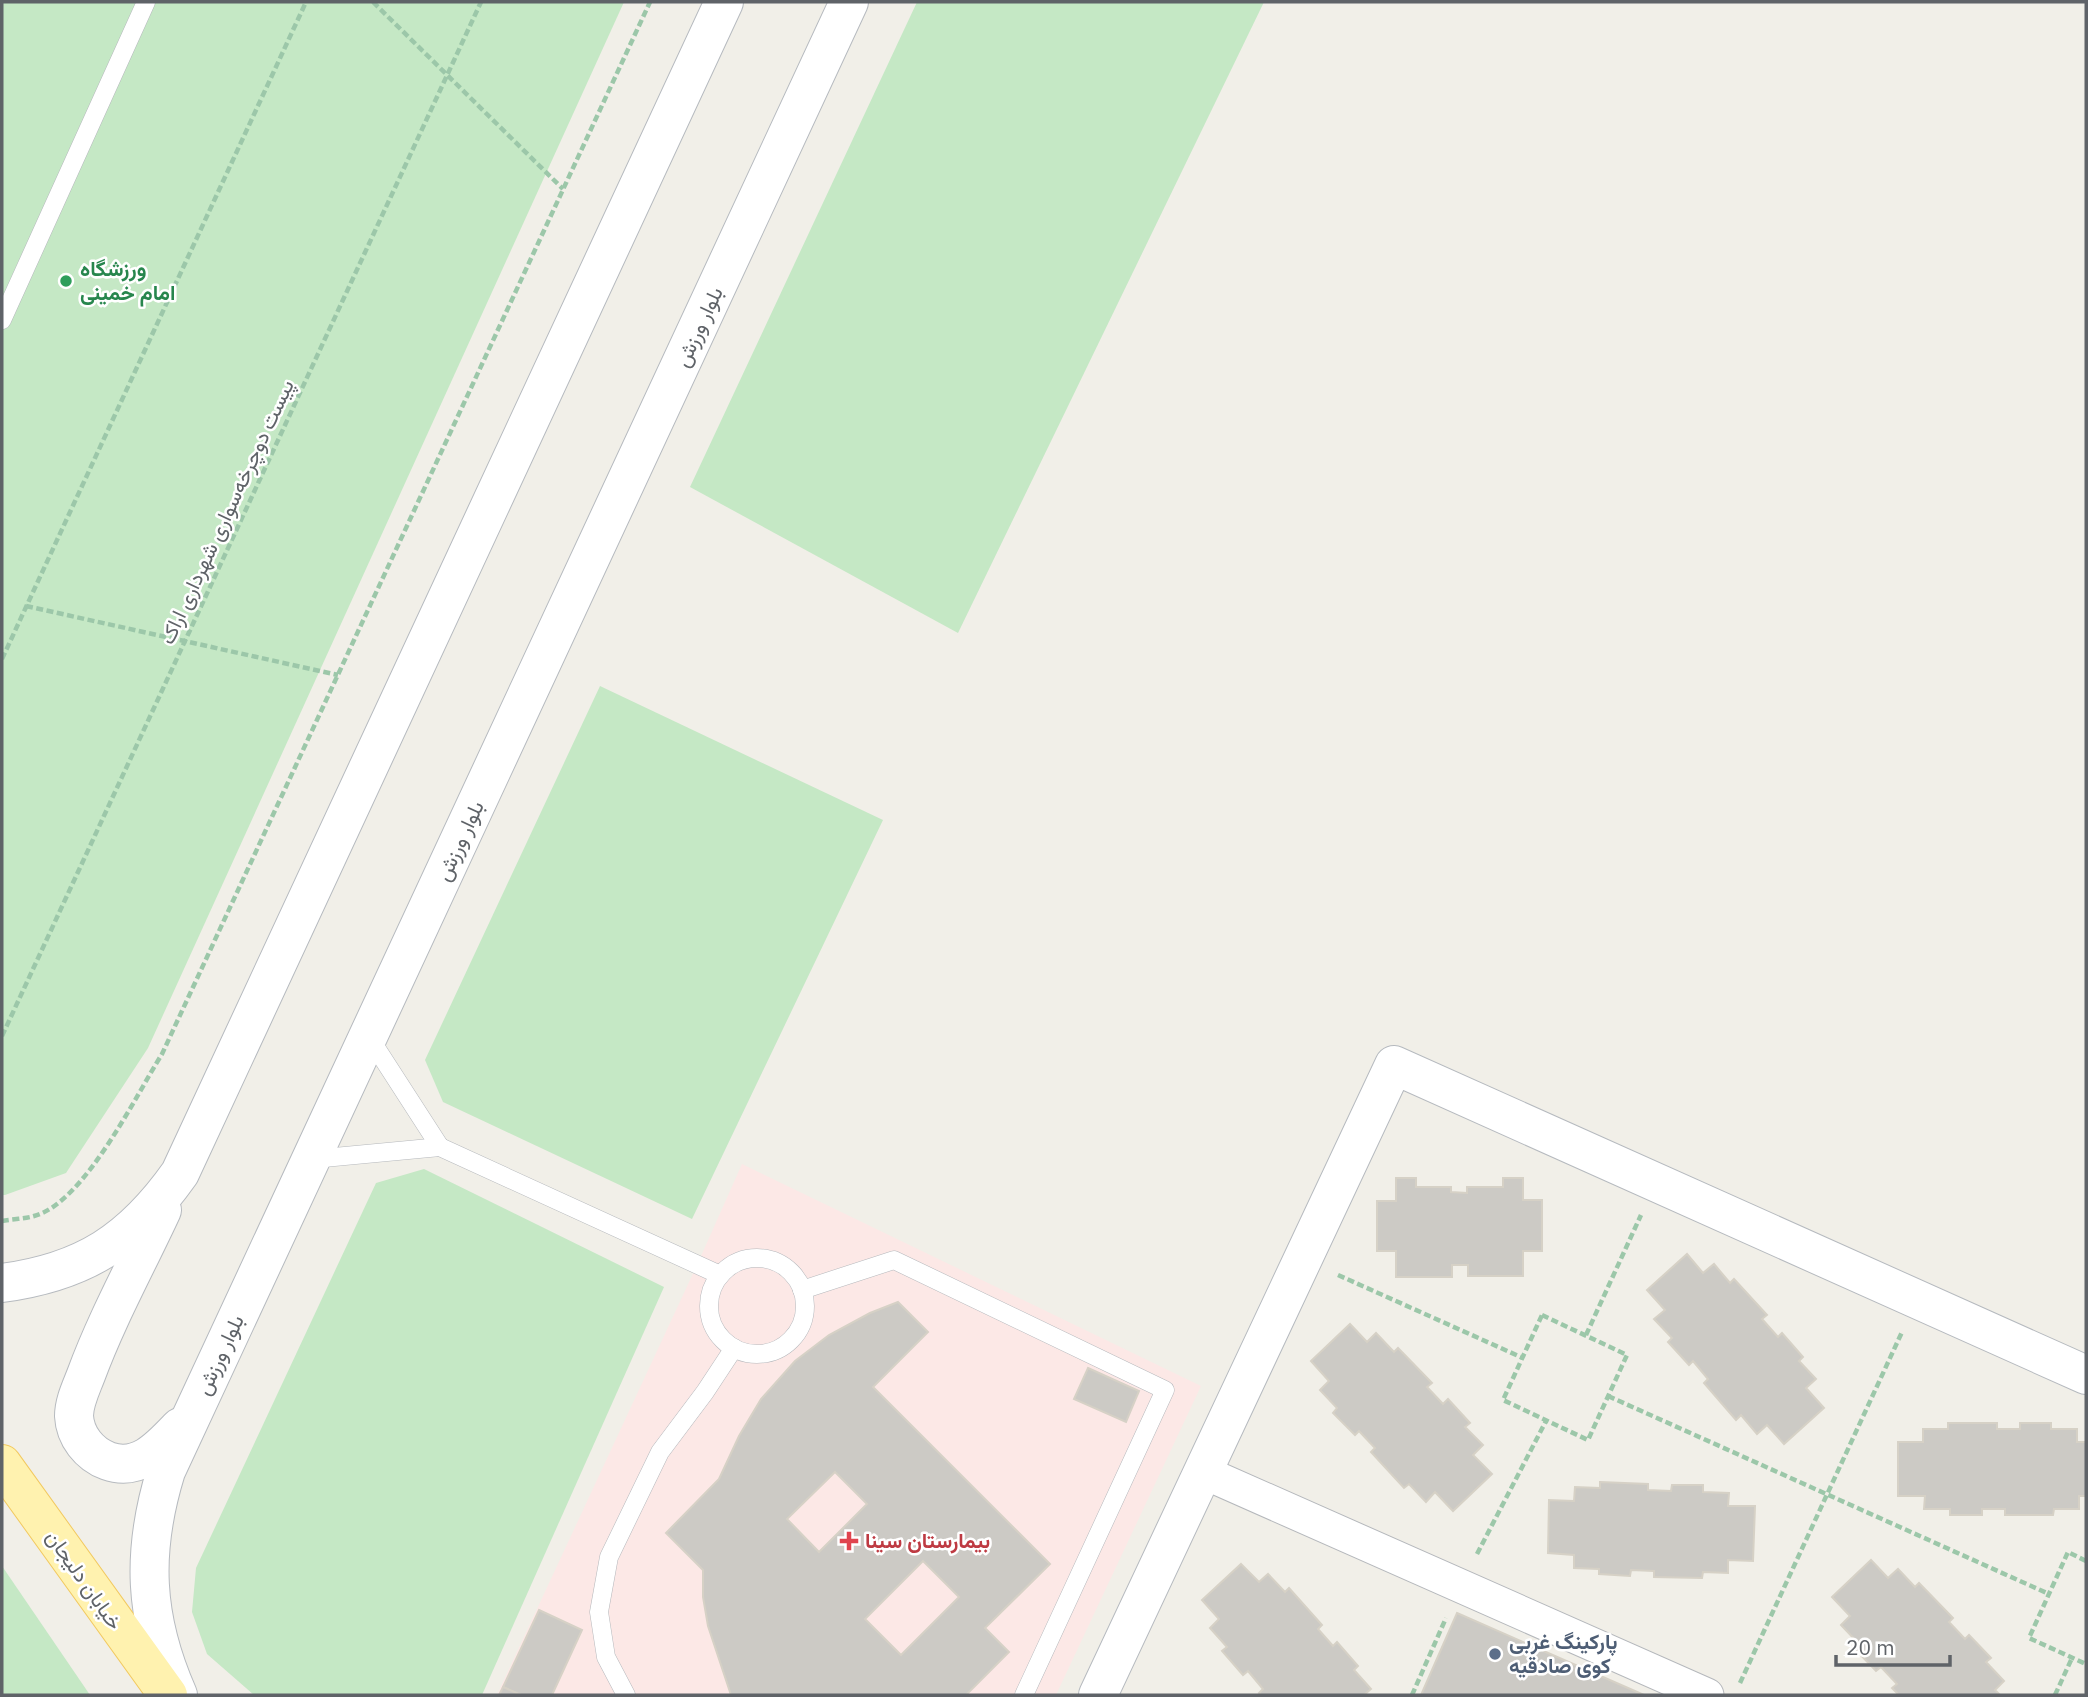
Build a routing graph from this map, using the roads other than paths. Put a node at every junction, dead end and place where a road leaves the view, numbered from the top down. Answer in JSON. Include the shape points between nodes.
{"nodes":[{"id":1,"x":146,"y":2,"type":"edge"},
{"id":2,"x":724,"y":2,"type":"edge"},
{"id":3,"x":849,"y":2,"type":"edge"},
{"id":4,"x":2,"y":320,"type":"edge"},
{"id":5,"x":369,"y":1037,"type":"junction"},
{"id":6,"x":440,"y":1147,"type":"junction"},
{"id":7,"x":313,"y":1159,"type":"junction"},
{"id":8,"x":180,"y":1173,"type":"junction"},
{"id":9,"x":720,"y":1275,"type":"junction"},
{"id":10,"x":2,"y":1283,"type":"edge"},
{"id":11,"x":802,"y":1290,"type":"junction"},
{"id":12,"x":734,"y":1348,"type":"junction"},
{"id":13,"x":2086,"y":1375,"type":"edge"},
{"id":14,"x":192,"y":1415,"type":"junction"},
{"id":15,"x":2,"y":1464,"type":"edge"},
{"id":16,"x":1203,"y":1472,"type":"junction"},
{"id":17,"x":168,"y":1695,"type":"edge"},
{"id":18,"x":178,"y":1695,"type":"edge"},
{"id":19,"x":626,"y":1695,"type":"edge"},
{"id":20,"x":1024,"y":1695,"type":"edge"},
{"id":21,"x":1098,"y":1695,"type":"edge"},
{"id":22,"x":1707,"y":1695,"type":"edge"}],
"edges":[{"from":1,"to":4,"type":"lane"},
{"from":2,"to":8,"type":"main road"},
{"from":3,"to":5,"type":"main road","name":"بلوار ورزش"},
{"from":5,"to":6,"type":"lane"},
{"from":5,"to":7,"type":"main road","name":"بلوار ورزش"},
{"from":6,"to":7,"type":"lane"},
{"from":6,"to":9,"type":"lane"},
{"from":7,"to":14,"type":"main road","name":"بلوار ورزش"},
{"from":8,"to":10,"type":"main road","via":[[159,1203],[103,1251],[69,1268]]},
{"from":8,"to":14,"type":"main road","via":[[94,1354],[74,1416],[83,1442],[93,1453],[120,1464],[148,1457]]},
{"from":9,"to":11,"type":"lane","via":[[748,1259],[764,1259],[794,1275]]},
{"from":9,"to":12,"type":"lane","via":[[709,1307],[712,1323],[720,1338]]},
{"from":11,"to":12,"type":"lane","via":[[803,1322],[788,1343],[766,1354]]},
{"from":11,"to":20,"type":"lane","via":[[894,1260],[1166,1390]]},
{"from":12,"to":19,"type":"lane","via":[[660,1452],[610,1557],[599,1612],[606,1657]]},
{"from":13,"to":16,"type":"main road","via":[[1394,1065]]},
{"from":14,"to":18,"type":"main road","name":"بلوار ورزش","via":[[157,1502],[149,1567],[156,1635]]},
{"from":15,"to":17,"type":"main road","name":"خیابان دلیجان"},
{"from":16,"to":21,"type":"main road"},
{"from":16,"to":22,"type":"street"}]}
